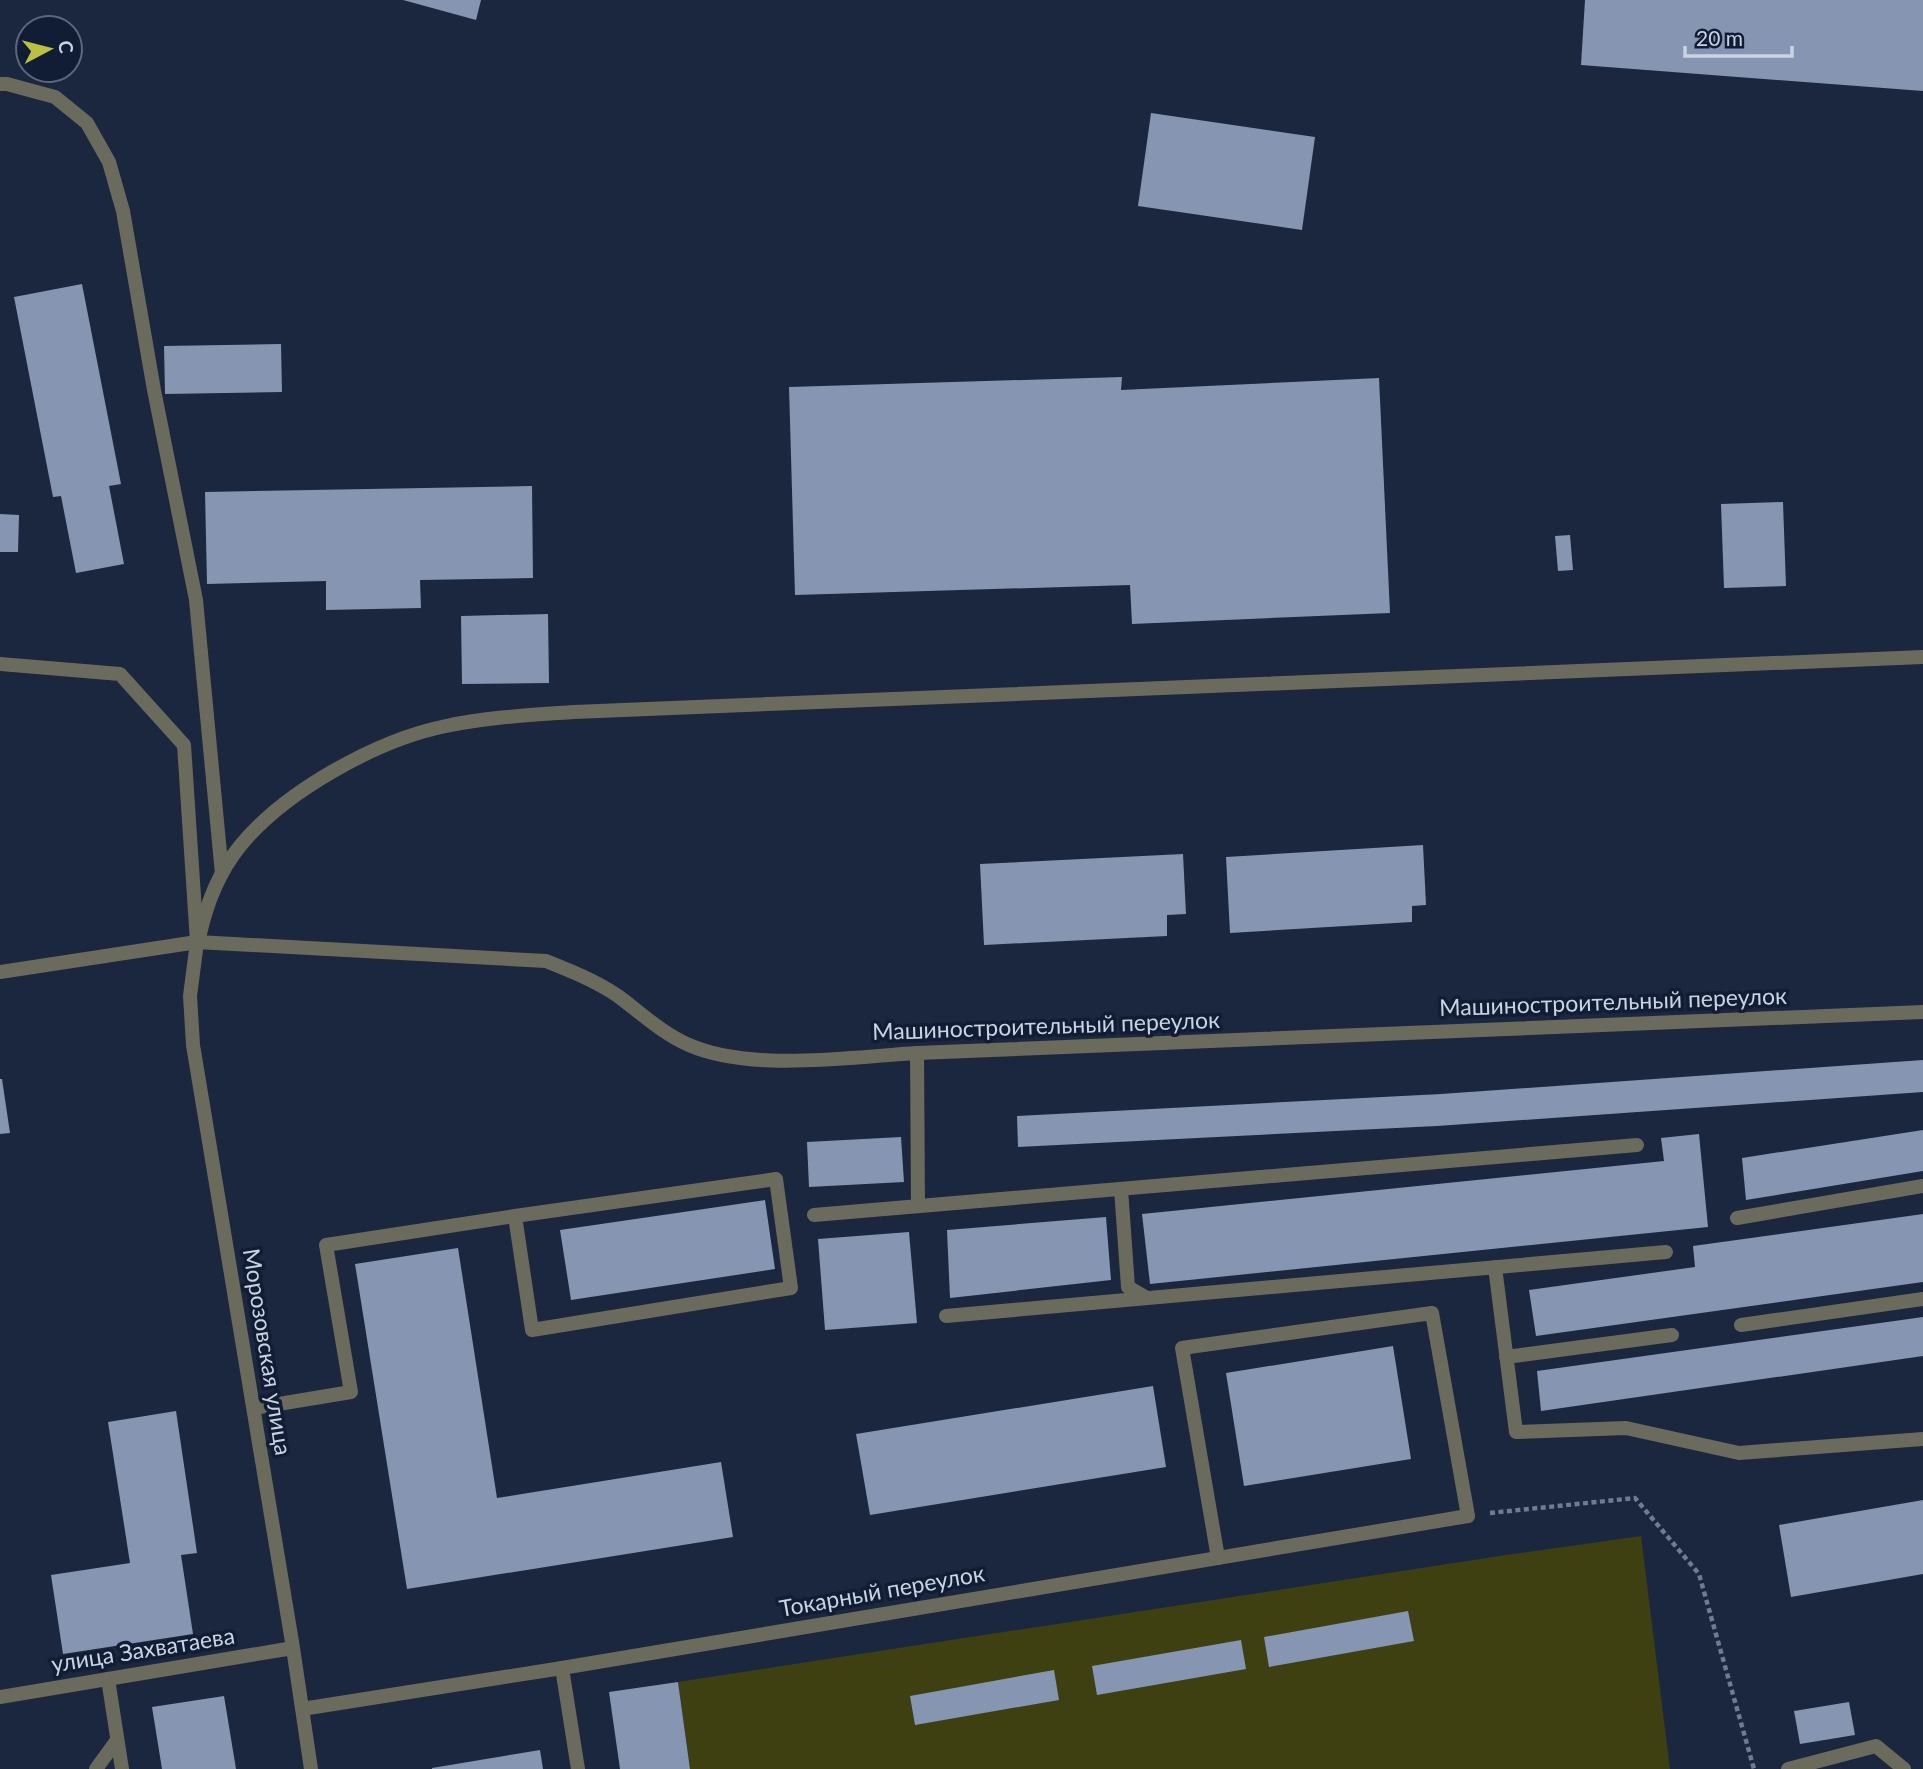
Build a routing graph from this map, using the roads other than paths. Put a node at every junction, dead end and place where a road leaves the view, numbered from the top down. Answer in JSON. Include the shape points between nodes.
{"nodes":[{"id":1,"x":0,"y":84,"type":"edge"},
{"id":2,"x":1923,"y":657,"type":"edge"},
{"id":3,"x":0,"y":664,"type":"edge"},
{"id":4,"x":222,"y":874,"type":"junction"},
{"id":5,"x":198,"y":942,"type":"junction"},
{"id":6,"x":0,"y":972,"type":"edge"},
{"id":7,"x":1923,"y":1012,"type":"edge"},
{"id":8,"x":917,"y":1053,"type":"junction"},
{"id":9,"x":1637,"y":1146,"type":"dead end"},
{"id":10,"x":1923,"y":1186,"type":"edge"},
{"id":11,"x":1121,"y":1189,"type":"junction"},
{"id":12,"x":918,"y":1206,"type":"junction"},
{"id":13,"x":814,"y":1215,"type":"dead end"},
{"id":14,"x":515,"y":1216,"type":"junction"},
{"id":15,"x":1737,"y":1218,"type":"dead end"},
{"id":16,"x":1666,"y":1252,"type":"dead end"},
{"id":17,"x":1495,"y":1267,"type":"junction"},
{"id":18,"x":1147,"y":1298,"type":"junction"},
{"id":19,"x":1923,"y":1299,"type":"edge"},
{"id":20,"x":946,"y":1316,"type":"dead end"},
{"id":21,"x":1741,"y":1325,"type":"dead end"},
{"id":22,"x":1672,"y":1335,"type":"dead end"},
{"id":23,"x":1506,"y":1357,"type":"junction"},
{"id":24,"x":254,"y":1408,"type":"junction"},
{"id":25,"x":1923,"y":1439,"type":"edge"},
{"id":26,"x":1218,"y":1558,"type":"junction"},
{"id":27,"x":293,"y":1648,"type":"junction"},
{"id":28,"x":562,"y":1668,"type":"junction"},
{"id":29,"x":108,"y":1679,"type":"junction"},
{"id":30,"x":0,"y":1697,"type":"edge"},
{"id":31,"x":302,"y":1709,"type":"junction"},
{"id":32,"x":117,"y":1740,"type":"junction"},
{"id":33,"x":96,"y":1769,"type":"edge"},
{"id":34,"x":122,"y":1769,"type":"edge"},
{"id":35,"x":311,"y":1769,"type":"edge"},
{"id":36,"x":578,"y":1769,"type":"edge"},
{"id":37,"x":1788,"y":1769,"type":"edge"},
{"id":38,"x":1904,"y":1769,"type":"edge"}],
"edges":[{"from":1,"to":4,"type":"street","via":[[55,97],[87,123],[109,162],[123,211],[196,600]]},
{"from":2,"to":4,"type":"street","via":[[492,719],[410,736],[338,770],[264,822],[240,846]]},
{"from":3,"to":5,"type":"street","via":[[120,674],[184,745]]},
{"from":4,"to":5,"type":"street"},
{"from":5,"to":6,"type":"street","name":"Машиностроительный переулок"},
{"from":5,"to":8,"type":"street","name":"Машиностроительный переулок","via":[[546,961],[616,995],[688,1045],[730,1057],[785,1061]]},
{"from":5,"to":24,"type":"street","name":"Морозовская улица","via":[[190,996],[193,1045]]},
{"from":7,"to":8,"type":"street","name":"Машиностроительный переулок"},
{"from":8,"to":12,"type":"street"},
{"from":9,"to":11,"type":"street"},
{"from":10,"to":15,"type":"street"},
{"from":11,"to":12,"type":"street"},
{"from":11,"to":18,"type":"street","via":[[1128,1287]]},
{"from":12,"to":13,"type":"street"},
{"from":14,"to":14,"type":"street","via":[[533,1330],[791,1289],[776,1179]]},
{"from":14,"to":24,"type":"street","via":[[326,1245],[351,1392]]},
{"from":16,"to":17,"type":"street"},
{"from":17,"to":18,"type":"street"},
{"from":17,"to":23,"type":"street"},
{"from":18,"to":20,"type":"street"},
{"from":19,"to":21,"type":"street"},
{"from":22,"to":23,"type":"street"},
{"from":23,"to":25,"type":"street","via":[[1516,1432],[1626,1428],[1739,1453]]},
{"from":24,"to":27,"type":"street","name":"Морозовская улица"},
{"from":26,"to":26,"type":"street","name":"Токарный переулок","via":[[1468,1516],[1432,1313],[1182,1348]]},
{"from":26,"to":28,"type":"street","name":"Токарный переулок"},
{"from":27,"to":29,"type":"street","name":"улица Захватаева"},
{"from":27,"to":31,"type":"street","name":"Морозовская улица"},
{"from":28,"to":31,"type":"street","name":"Токарный переулок"},
{"from":28,"to":36,"type":"street"},
{"from":29,"to":30,"type":"street","name":"улица Захватаева"},
{"from":29,"to":32,"type":"street"},
{"from":31,"to":35,"type":"street","name":"Морозовская улица"},
{"from":32,"to":33,"type":"street"},
{"from":32,"to":34,"type":"street"},
{"from":37,"to":38,"type":"street","via":[[1876,1746]]}]}
